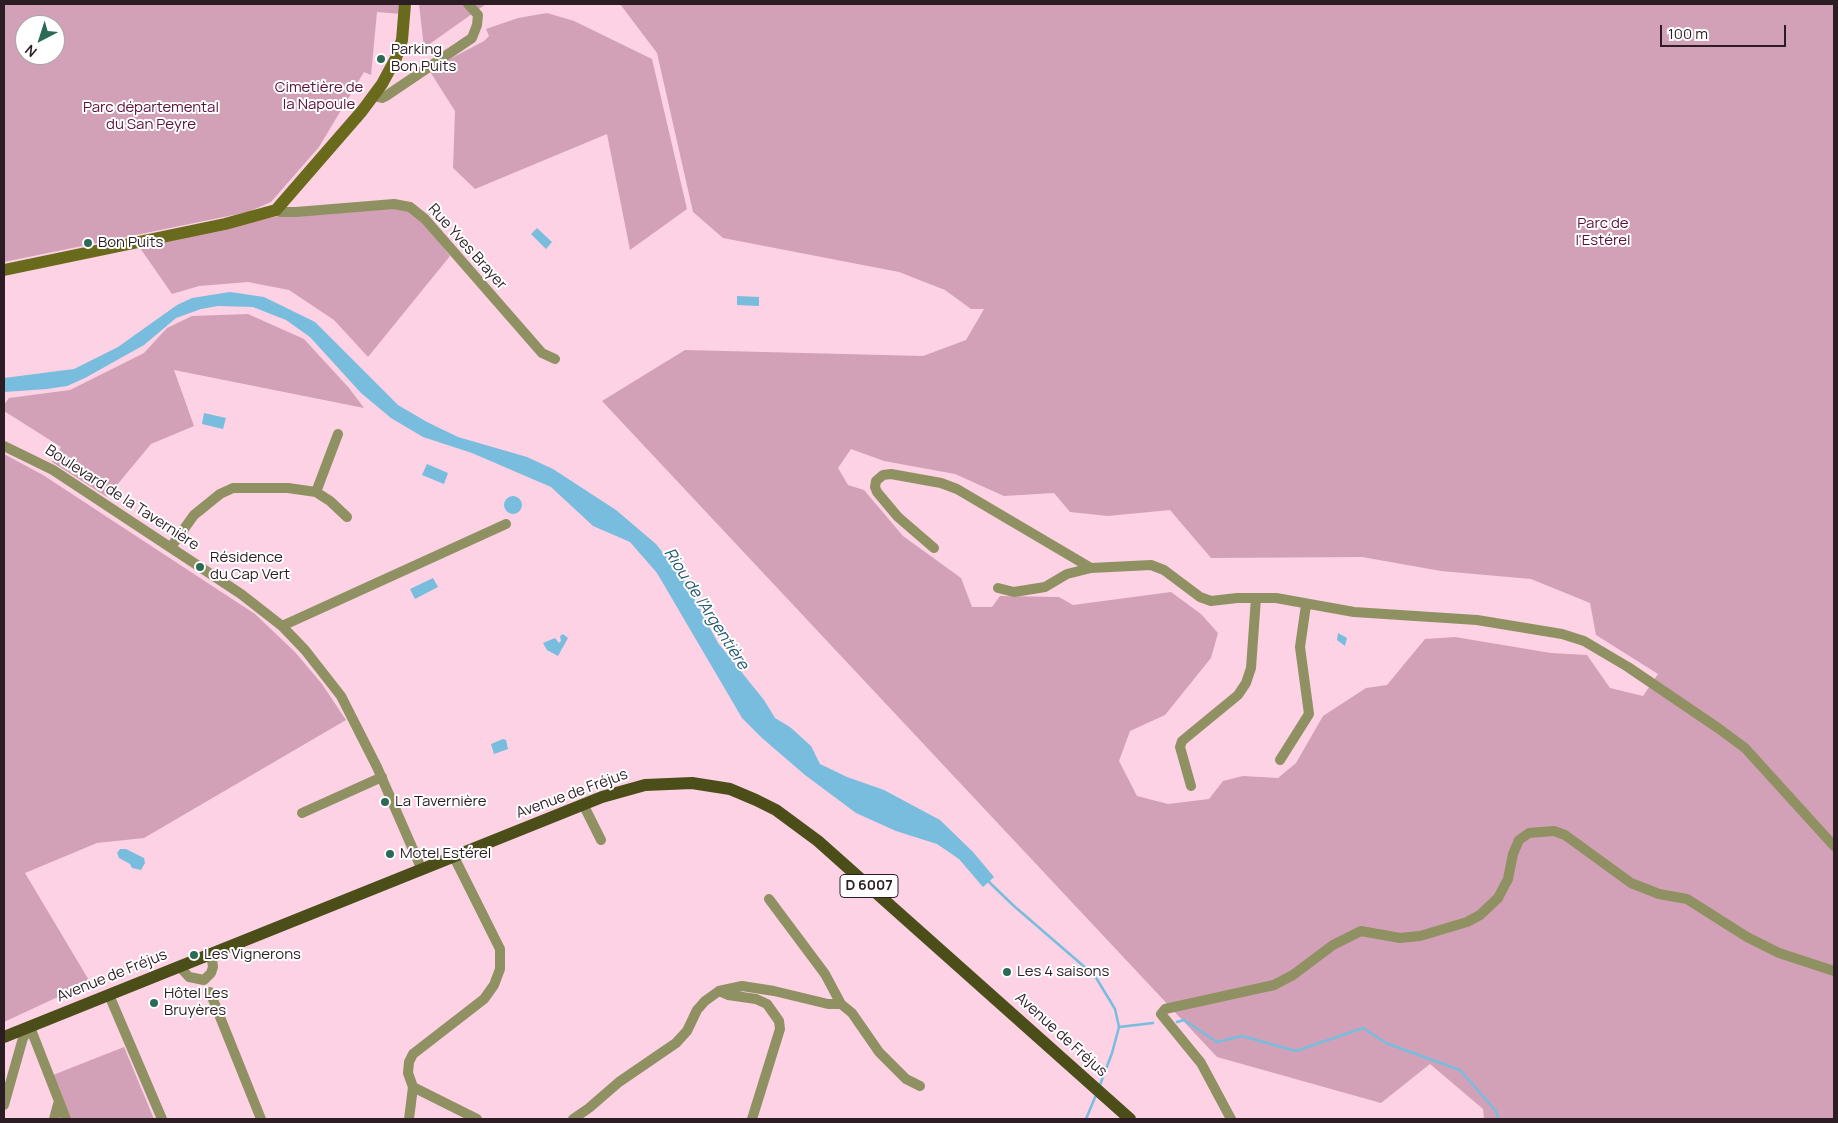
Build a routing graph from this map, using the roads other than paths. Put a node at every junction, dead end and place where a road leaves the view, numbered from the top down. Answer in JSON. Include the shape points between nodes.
{"nodes":[{"id":1,"x":405,"y":4,"type":"edge"},
{"id":2,"x":468,"y":4,"type":"edge"},
{"id":3,"x":374,"y":96,"type":"junction"},
{"id":4,"x":276,"y":210,"type":"junction"},
{"id":5,"x":4,"y":270,"type":"edge"},
{"id":6,"x":555,"y":359,"type":"dead end"},
{"id":7,"x":338,"y":434,"type":"dead end"},
{"id":8,"x":4,"y":446,"type":"edge"},
{"id":9,"x":316,"y":492,"type":"junction"},
{"id":10,"x":347,"y":517,"type":"dead end"},
{"id":11,"x":506,"y":524,"type":"dead end"},
{"id":12,"x":171,"y":547,"type":"junction"},
{"id":13,"x":934,"y":548,"type":"dead end"},
{"id":14,"x":1091,"y":568,"type":"junction"},
{"id":15,"x":998,"y":588,"type":"dead end"},
{"id":16,"x":1256,"y":598,"type":"junction"},
{"id":17,"x":1306,"y":605,"type":"junction"},
{"id":18,"x":282,"y":626,"type":"junction"},
{"id":19,"x":1280,"y":760,"type":"dead end"},
{"id":20,"x":382,"y":777,"type":"junction"},
{"id":21,"x":1191,"y":786,"type":"dead end"},
{"id":22,"x":583,"y":804,"type":"junction"},
{"id":23,"x":302,"y":813,"type":"dead end"},
{"id":24,"x":601,"y":840,"type":"dead end"},
{"id":25,"x":1834,"y":846,"type":"edge"},
{"id":26,"x":454,"y":857,"type":"junction"},
{"id":27,"x":422,"y":870,"type":"junction"},
{"id":28,"x":769,"y":899,"type":"dead end"},
{"id":29,"x":210,"y":953,"type":"junction"},
{"id":30,"x":180,"y":966,"type":"junction"},
{"id":31,"x":1834,"y":972,"type":"edge"},
{"id":32,"x":207,"y":985,"type":"junction"},
{"id":33,"x":719,"y":991,"type":"junction"},
{"id":34,"x":109,"y":995,"type":"junction"},
{"id":35,"x":841,"y":1004,"type":"junction"},
{"id":36,"x":30,"y":1027,"type":"junction"},
{"id":37,"x":4,"y":1037,"type":"edge"},
{"id":38,"x":920,"y":1086,"type":"dead end"},
{"id":39,"x":412,"y":1087,"type":"junction"},
{"id":40,"x":4,"y":1104,"type":"edge"},
{"id":41,"x":58,"y":1104,"type":"junction"},
{"id":42,"x":54,"y":1119,"type":"edge"},
{"id":43,"x":66,"y":1119,"type":"edge"},
{"id":44,"x":162,"y":1119,"type":"edge"},
{"id":45,"x":261,"y":1119,"type":"edge"},
{"id":46,"x":409,"y":1119,"type":"edge"},
{"id":47,"x":477,"y":1119,"type":"edge"},
{"id":48,"x":572,"y":1119,"type":"edge"},
{"id":49,"x":752,"y":1119,"type":"edge"},
{"id":50,"x":1130,"y":1119,"type":"edge"},
{"id":51,"x":1231,"y":1119,"type":"edge"}],
"edges":[{"from":1,"to":3,"type":"main road","via":[[400,49]]},
{"from":2,"to":3,"type":"street","via":[[478,15],[472,38],[386,96]]},
{"from":3,"to":4,"type":"main road"},
{"from":4,"to":5,"type":"main road","via":[[226,224]]},
{"from":4,"to":6,"type":"street","name":"Rue Yves Brayer","via":[[296,212],[394,204],[406,205],[430,217],[542,353]]},
{"from":7,"to":9,"type":"street"},
{"from":8,"to":12,"type":"street","name":"Boulevard de la Tavernière","via":[[53,470]]},
{"from":9,"to":10,"type":"street"},
{"from":9,"to":12,"type":"street","via":[[288,488],[233,488],[194,515]]},
{"from":11,"to":18,"type":"street"},
{"from":12,"to":18,"type":"street","name":"Boulevard de la Tavernière"},
{"from":13,"to":14,"type":"street","via":[[898,517],[877,492],[876,481],[882,475],[941,483],[957,489]]},
{"from":14,"to":15,"type":"street","via":[[1066,574],[1045,587],[1014,592]]},
{"from":14,"to":16,"type":"street","via":[[1152,565],[1211,601]]},
{"from":16,"to":17,"type":"street","via":[[1276,598]]},
{"from":16,"to":21,"type":"street","via":[[1251,668],[1246,683],[1238,695],[1182,740],[1180,747]]},
{"from":17,"to":19,"type":"street","via":[[1300,647],[1309,714]]},
{"from":17,"to":25,"type":"street","via":[[1354,612],[1477,620],[1539,629],[1584,641],[1744,748]]},
{"from":18,"to":20,"type":"street","name":"Boulevard de la Tavernière","via":[[341,696]]},
{"from":20,"to":23,"type":"street"},
{"from":20,"to":27,"type":"street","name":"Boulevard de la Tavernière"},
{"from":22,"to":24,"type":"street"},
{"from":22,"to":26,"type":"main road","name":"Avenue de Fréjus","number":"D 6007"},
{"from":22,"to":50,"type":"main road","name":"Avenue de Fréjus","number":"D 6007","via":[[622,790],[671,782],[721,787],[763,803],[818,841]]},
{"from":26,"to":27,"type":"main road","name":"Avenue de Fréjus","number":"D 6007"},
{"from":26,"to":39,"type":"street","via":[[500,950],[500,968],[484,999],[413,1054],[408,1072]]},
{"from":27,"to":29,"type":"main road","name":"Avenue de Fréjus","number":"D 6007"},
{"from":28,"to":35,"type":"street","via":[[825,974]]},
{"from":29,"to":30,"type":"main road","name":"Avenue de Fréjus","number":"D 6007"},
{"from":29,"to":32,"type":"street","via":[[213,967]]},
{"from":30,"to":32,"type":"street","via":[[189,977]]},
{"from":30,"to":34,"type":"main road","name":"Avenue de Fréjus","number":"D 6007"},
{"from":31,"to":51,"type":"street","via":[[1779,953],[1686,899],[1636,886],[1565,835],[1540,830],[1520,840],[1513,854],[1508,879],[1498,898],[1467,922],[1420,936],[1400,938],[1361,931],[1333,945],[1274,985],[1165,1009],[1161,1014],[1201,1063]]},
{"from":32,"to":45,"type":"street"},
{"from":33,"to":35,"type":"street","via":[[742,986]]},
{"from":33,"to":48,"type":"street","via":[[697,1010],[687,1031],[676,1043]]},
{"from":33,"to":49,"type":"street","via":[[767,1004],[779,1021],[780,1029]]},
{"from":34,"to":36,"type":"main road","name":"Avenue de Fréjus","number":"D 6007"},
{"from":34,"to":44,"type":"street"},
{"from":35,"to":38,"type":"street","via":[[852,1013],[879,1052],[906,1079]]},
{"from":36,"to":37,"type":"main road","name":"Avenue de Fréjus","number":"D 6007"},
{"from":36,"to":40,"type":"street","via":[[23,1038]]},
{"from":36,"to":41,"type":"street"},
{"from":39,"to":46,"type":"street"},
{"from":39,"to":47,"type":"street"},
{"from":41,"to":42,"type":"street"},
{"from":41,"to":43,"type":"street"}]}
